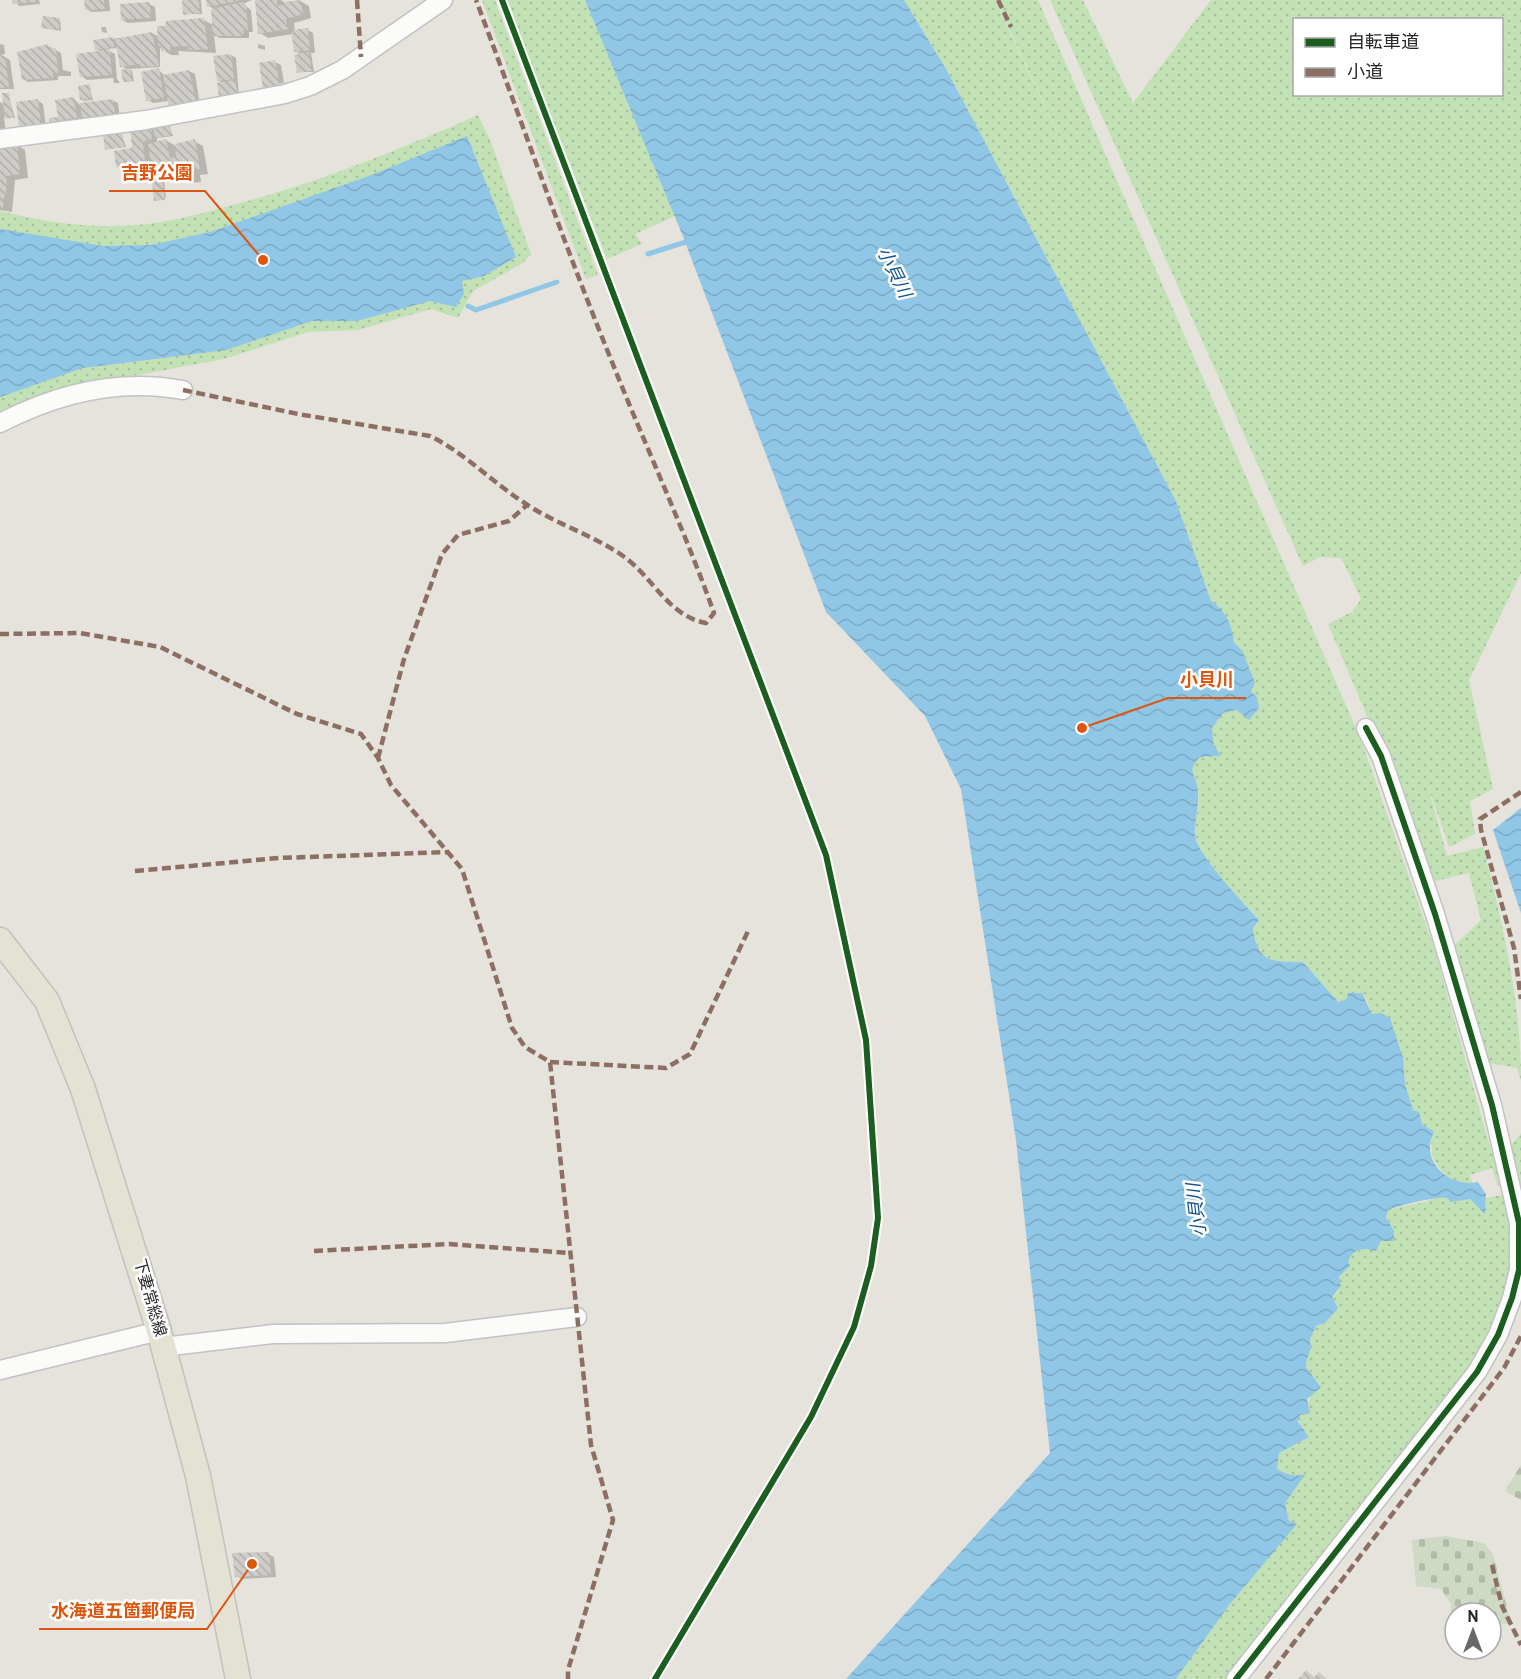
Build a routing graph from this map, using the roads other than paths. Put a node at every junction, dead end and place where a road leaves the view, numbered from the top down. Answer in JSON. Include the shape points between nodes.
{"nodes":[{"id":1,"x":443,"y":0,"type":"edge"},
{"id":2,"x":0,"y":139,"type":"edge"},
{"id":3,"x":183,"y":390,"type":"dead end"},
{"id":4,"x":0,"y":423,"type":"edge"},
{"id":5,"x":1366,"y":728,"type":"dead end"},
{"id":6,"x":0,"y":940,"type":"edge"},
{"id":7,"x":577,"y":1317,"type":"dead end"},
{"id":8,"x":161,"y":1339,"type":"junction"},
{"id":9,"x":0,"y":1371,"type":"edge"},
{"id":10,"x":238,"y":1679,"type":"edge"},
{"id":11,"x":1236,"y":1679,"type":"edge"}],
"edges":[{"from":1,"to":2,"type":"street","via":[[342,70],[285,94],[146,120]]},
{"from":3,"to":4,"type":"street","via":[[158,385],[110,385],[79,392]]},
{"from":5,"to":11,"type":"street","via":[[1381,756],[1435,914],[1492,1105],[1519,1223],[1519,1270],[1498,1335],[1477,1372]]},
{"from":6,"to":8,"type":"main road","name":"下妻常総線","via":[[47,1001],[78,1078]]},
{"from":7,"to":8,"type":"street","via":[[446,1334],[273,1334]]},
{"from":8,"to":9,"type":"street"},
{"from":8,"to":10,"type":"main road","name":"下妻常総線","via":[[198,1476]]}]}
